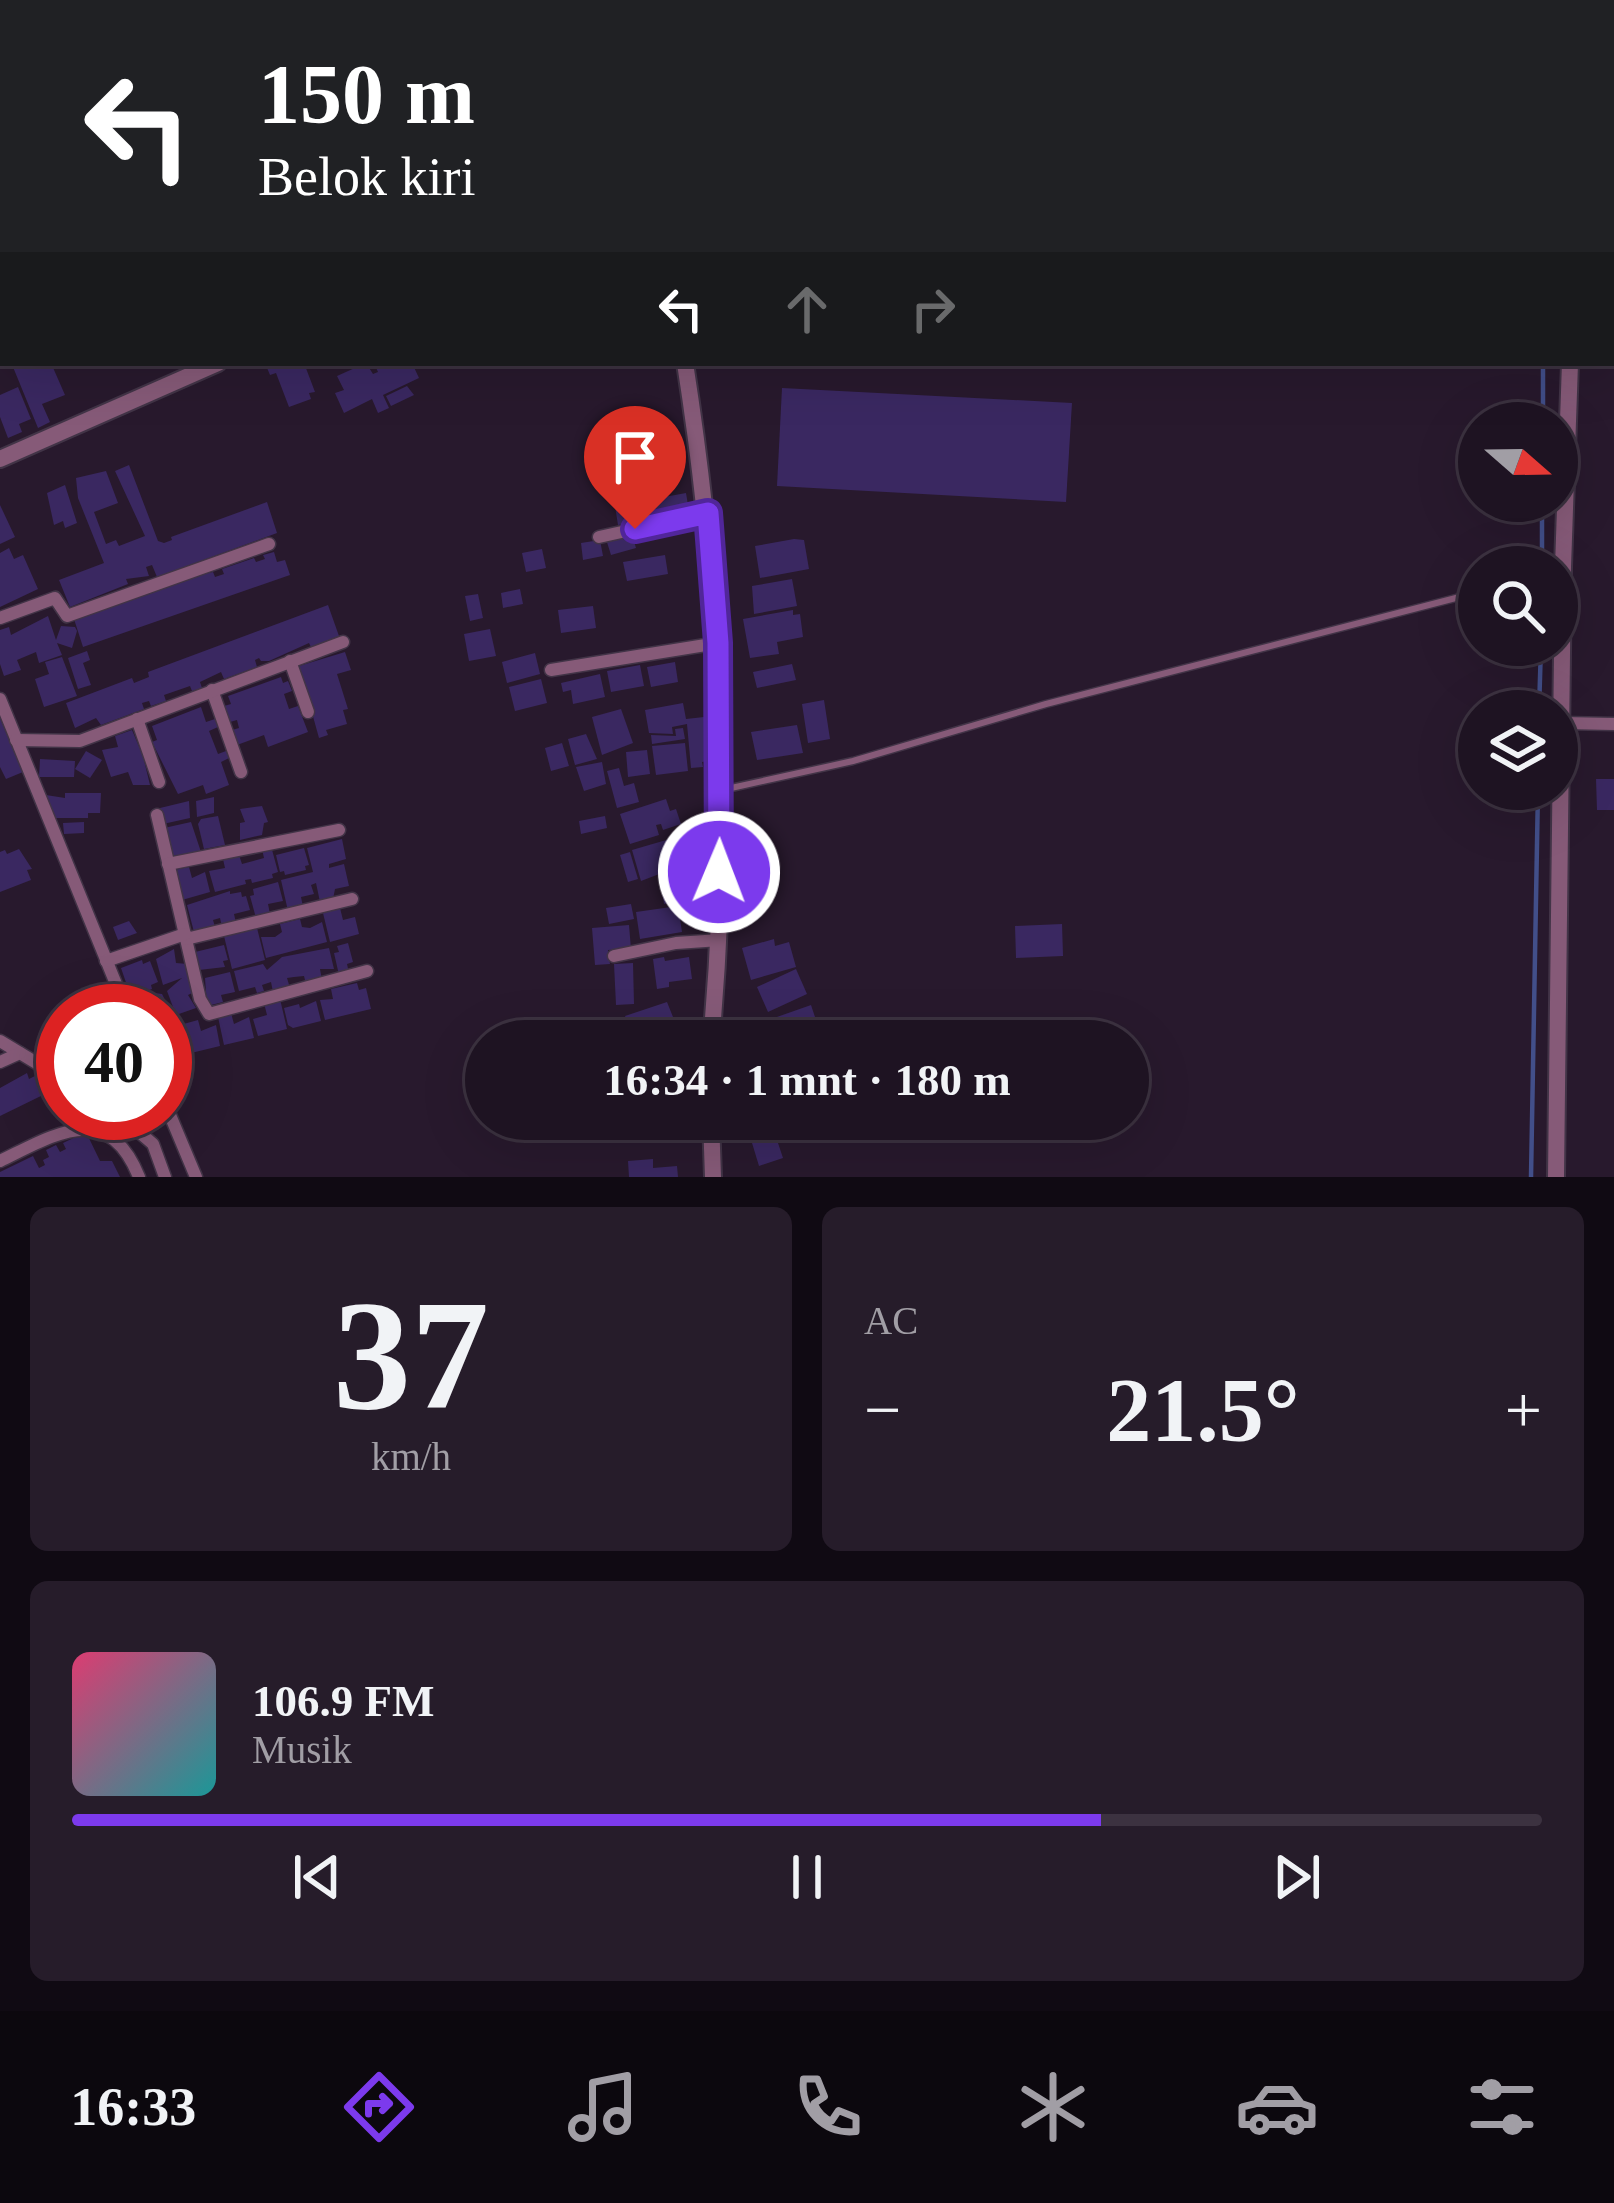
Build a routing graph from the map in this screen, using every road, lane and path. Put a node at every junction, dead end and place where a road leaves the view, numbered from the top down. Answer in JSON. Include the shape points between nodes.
{"nodes":[{"id":1,"x":211,"y":366,"type":"edge"},
{"id":2,"x":685,"y":366,"type":"edge"},
{"id":3,"x":1570,"y":366,"type":"edge"},
{"id":4,"x":0,"y":459,"type":"edge"},
{"id":5,"x":708,"y":513,"type":"junction"},
{"id":6,"x":599,"y":537,"type":"dead end"},
{"id":7,"x":269,"y":544,"type":"dead end"},
{"id":8,"x":1561,"y":546,"type":"edge"},
{"id":9,"x":1458,"y":597,"type":"edge"},
{"id":10,"x":0,"y":618,"type":"edge"},
{"id":11,"x":344,"y":642,"type":"dead end"},
{"id":12,"x":718,"y":643,"type":"junction"},
{"id":13,"x":290,"y":661,"type":"junction"},
{"id":14,"x":551,"y":670,"type":"dead end"},
{"id":15,"x":212,"y":691,"type":"junction"},
{"id":16,"x":0,"y":699,"type":"edge"},
{"id":17,"x":308,"y":712,"type":"dead end"},
{"id":18,"x":3,"y":714,"type":"edge"},
{"id":19,"x":137,"y":719,"type":"junction"},
{"id":20,"x":1578,"y":723,"type":"edge"},
{"id":21,"x":1614,"y":724,"type":"edge"},
{"id":22,"x":16,"y":740,"type":"junction"},
{"id":23,"x":241,"y":772,"type":"dead end"},
{"id":24,"x":159,"y":782,"type":"dead end"},
{"id":25,"x":721,"y":791,"type":"junction"},
{"id":26,"x":1562,"y":810,"type":"edge"},
{"id":27,"x":157,"y":814,"type":"dead end"},
{"id":28,"x":339,"y":830,"type":"dead end"},
{"id":29,"x":168,"y":864,"type":"junction"},
{"id":30,"x":352,"y":899,"type":"dead end"},
{"id":31,"x":186,"y":936,"type":"junction"},
{"id":32,"x":720,"y":940,"type":"junction"},
{"id":33,"x":614,"y":956,"type":"dead end"},
{"id":34,"x":106,"y":961,"type":"junction"},
{"id":35,"x":367,"y":971,"type":"dead end"},
{"id":36,"x":116,"y":984,"type":"edge"},
{"id":37,"x":713,"y":1020,"type":"edge"},
{"id":38,"x":0,"y":1041,"type":"edge"},
{"id":39,"x":20,"y":1053,"type":"junction"},
{"id":40,"x":0,"y":1062,"type":"edge"},
{"id":41,"x":36,"y":1063,"type":"edge"},
{"id":42,"x":148,"y":1140,"type":"edge"},
{"id":43,"x":181,"y":1140,"type":"edge"},
{"id":44,"x":712,"y":1140,"type":"edge"},
{"id":45,"x":0,"y":1161,"type":"edge"},
{"id":46,"x":139,"y":1177,"type":"edge"},
{"id":47,"x":165,"y":1177,"type":"edge"},
{"id":48,"x":196,"y":1177,"type":"edge"},
{"id":49,"x":713,"y":1177,"type":"edge"},
{"id":50,"x":1556,"y":1177,"type":"edge"}],
"edges":[{"from":1,"to":4,"type":"street"},
{"from":2,"to":5,"type":"street"},
{"from":3,"to":8,"type":"street"},
{"from":5,"to":6,"type":"street"},
{"from":5,"to":12,"type":"street"},
{"from":7,"to":10,"type":"street","via":[[67,616],[55,598]]},
{"from":9,"to":25,"type":"lane"},
{"from":11,"to":13,"type":"street"},
{"from":12,"to":14,"type":"street"},
{"from":12,"to":25,"type":"street"},
{"from":13,"to":15,"type":"street"},
{"from":13,"to":17,"type":"street"},
{"from":15,"to":19,"type":"street"},
{"from":15,"to":23,"type":"street"},
{"from":16,"to":18,"type":"street"},
{"from":18,"to":22,"type":"street"},
{"from":19,"to":22,"type":"street","via":[[80,741]]},
{"from":19,"to":24,"type":"street"},
{"from":20,"to":21,"type":"street"},
{"from":22,"to":34,"type":"street"},
{"from":25,"to":32,"type":"street"},
{"from":26,"to":50,"type":"street"},
{"from":27,"to":29,"type":"street"},
{"from":28,"to":29,"type":"street"},
{"from":29,"to":31,"type":"street"},
{"from":30,"to":31,"type":"street"},
{"from":31,"to":34,"type":"street"},
{"from":31,"to":35,"type":"street","via":[[209,1014]]},
{"from":32,"to":33,"type":"street"},
{"from":32,"to":37,"type":"street"},
{"from":34,"to":36,"type":"street"},
{"from":38,"to":39,"type":"street"},
{"from":39,"to":40,"type":"street"},
{"from":39,"to":41,"type":"street"},
{"from":42,"to":47,"type":"street"},
{"from":43,"to":48,"type":"street"},
{"from":44,"to":49,"type":"street"},
{"from":45,"to":46,"type":"street","via":[[79,1127],[121,1144]]}]}
